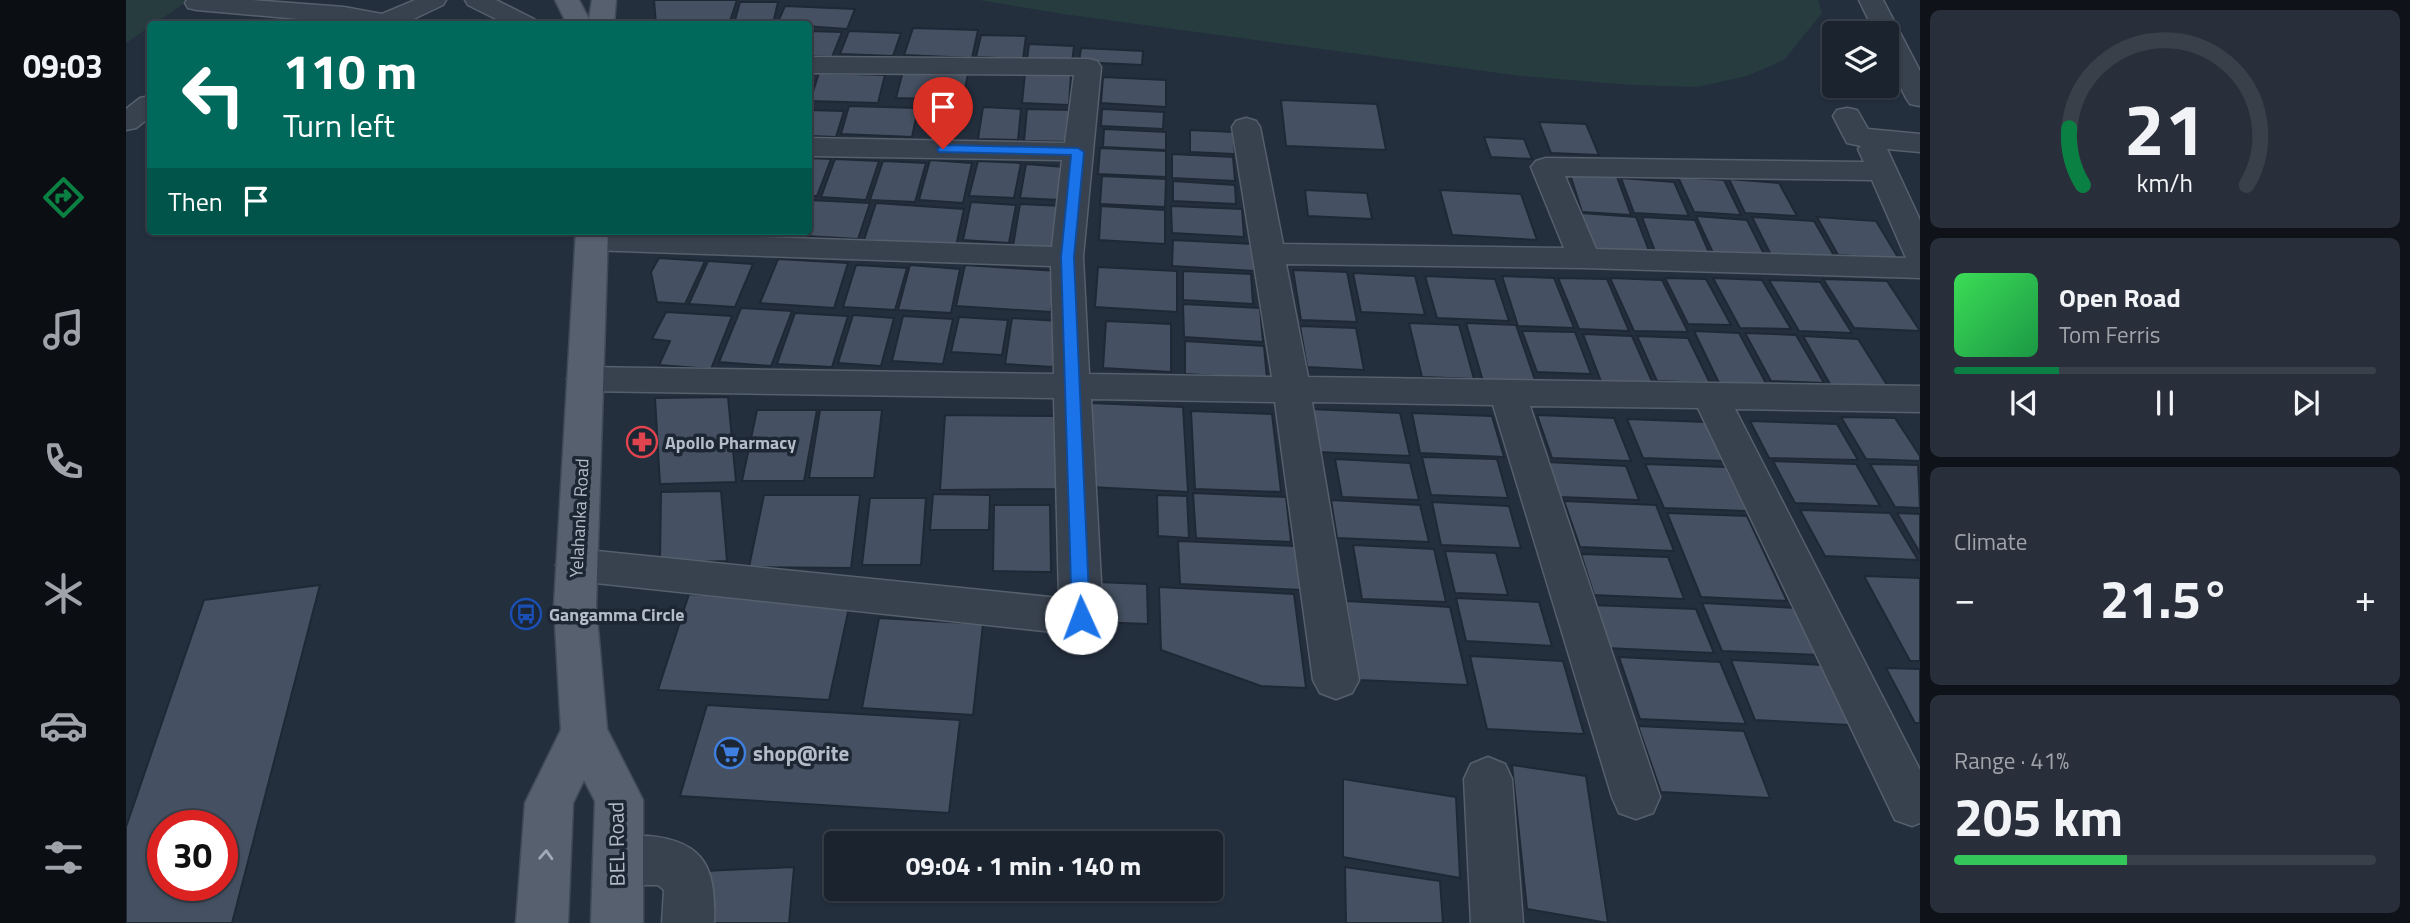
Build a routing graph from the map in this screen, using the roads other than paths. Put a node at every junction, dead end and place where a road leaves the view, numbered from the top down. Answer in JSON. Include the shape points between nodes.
{"nodes":[{"id":1,"x":434,"y":0,"type":"edge"},
{"id":2,"x":477,"y":0,"type":"edge"},
{"id":3,"x":567,"y":0,"type":"edge"},
{"id":4,"x":604,"y":0,"type":"edge"},
{"id":5,"x":1871,"y":0,"type":"edge"},
{"id":6,"x":197,"y":4,"type":"dead end"},
{"id":7,"x":271,"y":17,"type":"edge"},
{"id":8,"x":360,"y":21,"type":"edge"},
{"id":9,"x":386,"y":21,"type":"edge"},
{"id":10,"x":519,"y":21,"type":"edge"},
{"id":11,"x":578,"y":21,"type":"edge"},
{"id":12,"x":601,"y":21,"type":"edge"},
{"id":13,"x":812,"y":65,"type":"edge"},
{"id":14,"x":1920,"y":98,"type":"edge"},
{"id":15,"x":147,"y":106,"type":"edge"},
{"id":16,"x":1847,"y":116,"type":"dead end"},
{"id":17,"x":126,"y":122,"type":"edge"},
{"id":18,"x":1246,"y":127,"type":"dead end"},
{"id":19,"x":1920,"y":143,"type":"edge"},
{"id":20,"x":812,"y":147,"type":"edge"},
{"id":21,"x":1078,"y":152,"type":"junction"},
{"id":22,"x":1913,"y":224,"type":"edge"},
{"id":23,"x":592,"y":235,"type":"edge"},
{"id":24,"x":1269,"y":254,"type":"junction"},
{"id":25,"x":1920,"y":255,"type":"edge"},
{"id":26,"x":1067,"y":257,"type":"junction"},
{"id":27,"x":1584,"y":258,"type":"junction"},
{"id":28,"x":1920,"y":268,"type":"edge"},
{"id":29,"x":585,"y":379,"type":"junction"},
{"id":30,"x":1072,"y":387,"type":"junction"},
{"id":31,"x":1292,"y":390,"type":"junction"},
{"id":32,"x":1508,"y":393,"type":"junction"},
{"id":33,"x":1710,"y":396,"type":"junction"},
{"id":34,"x":1920,"y":399,"type":"edge"},
{"id":35,"x":577,"y":565,"type":"junction"},
{"id":36,"x":1336,"y":680,"type":"dead end"},
{"id":37,"x":584,"y":730,"type":"junction"},
{"id":38,"x":1488,"y":779,"type":"dead end"},
{"id":39,"x":1636,"y":797,"type":"dead end"},
{"id":40,"x":1912,"y":804,"type":"dead end"},
{"id":41,"x":618,"y":861,"type":"junction"},
{"id":42,"x":542,"y":923,"type":"edge"},
{"id":43,"x":617,"y":923,"type":"edge"},
{"id":44,"x":688,"y":923,"type":"edge"},
{"id":45,"x":1497,"y":923,"type":"edge"}],
"edges":[{"from":1,"to":9,"type":"street"},
{"from":2,"to":10,"type":"street"},
{"from":3,"to":11,"type":"main road"},
{"from":4,"to":12,"type":"main road"},
{"from":5,"to":14,"type":"street"},
{"from":6,"to":7,"type":"street"},
{"from":7,"to":8,"type":"street"},
{"from":13,"to":21,"type":"street","via":[[1088,66]]},
{"from":15,"to":17,"type":"street"},
{"from":16,"to":19,"type":"street","via":[[1857,137]]},
{"from":18,"to":24,"type":"street"},
{"from":20,"to":21,"type":"street"},
{"from":21,"to":26,"type":"street"},
{"from":22,"to":25,"type":"street"},
{"from":22,"to":27,"type":"street","via":[[1878,160],[1545,167]]},
{"from":23,"to":26,"type":"street"},
{"from":23,"to":29,"type":"main road","name":"Yelahanka Road"},
{"from":24,"to":27,"type":"street"},
{"from":24,"to":31,"type":"street"},
{"from":26,"to":30,"type":"street"},
{"from":27,"to":28,"type":"street"},
{"from":29,"to":30,"type":"street"},
{"from":29,"to":35,"type":"main road","name":"Yelahanka Road"},
{"from":30,"to":31,"type":"street"},
{"from":30,"to":35,"type":"street","via":[[1081,618]]},
{"from":31,"to":32,"type":"street"},
{"from":31,"to":36,"type":"street"},
{"from":32,"to":33,"type":"street"},
{"from":32,"to":39,"type":"street"},
{"from":33,"to":34,"type":"street"},
{"from":33,"to":40,"type":"street"},
{"from":35,"to":37,"type":"main road","name":"Yelahanka Road","via":[[575,606]]},
{"from":37,"to":41,"type":"main road","name":"BEL Road","via":[[619,800]]},
{"from":42,"to":37,"type":"main road","name":"Yelahanka Road","one_way":true,"via":[[549,803]]},
{"from":38,"to":45,"type":"street"},
{"from":41,"to":43,"type":"main road","name":"BEL Road"},
{"from":41,"to":44,"type":"street","via":[[656,859],[677,867],[689,885]]}]}
